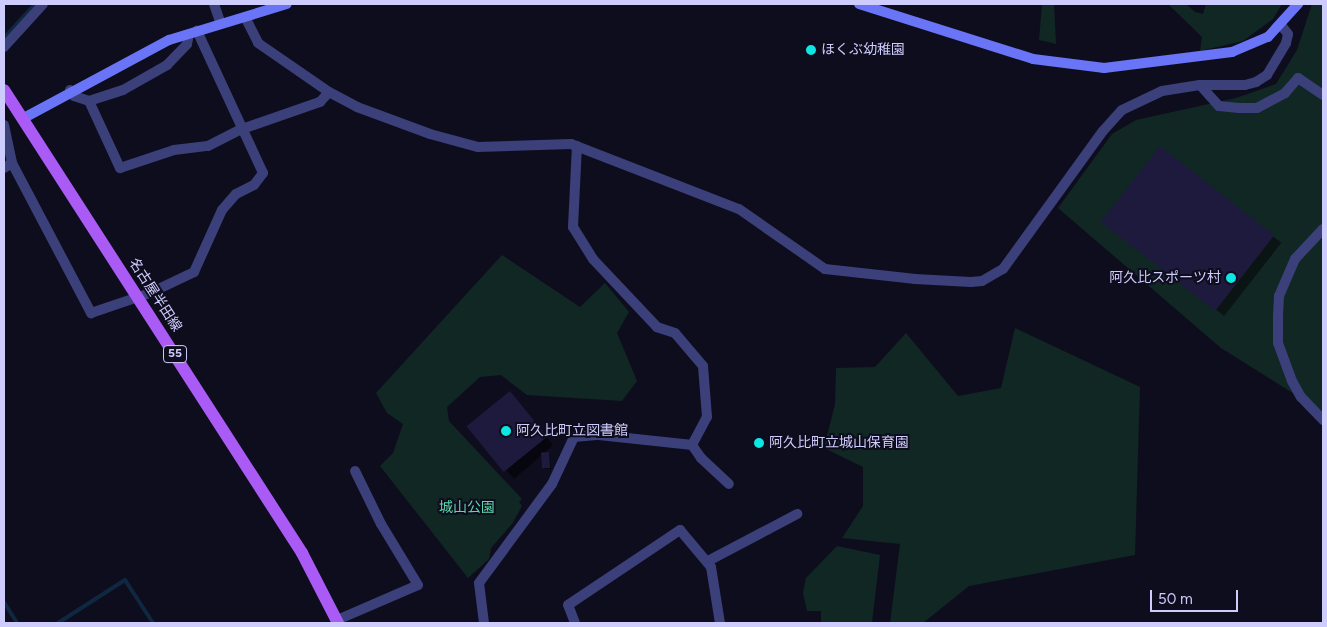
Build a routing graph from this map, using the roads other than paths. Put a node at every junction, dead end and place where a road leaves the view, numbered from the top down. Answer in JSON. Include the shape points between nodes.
{"nodes":[{"id":1,"x":43,"y":4,"type":"edge"},
{"id":2,"x":214,"y":4,"type":"edge"},
{"id":3,"x":287,"y":4,"type":"edge"},
{"id":4,"x":859,"y":4,"type":"edge"},
{"id":5,"x":1298,"y":4,"type":"edge"},
{"id":6,"x":245,"y":17,"type":"junction"},
{"id":7,"x":221,"y":24,"type":"junction"},
{"id":8,"x":1282,"y":25,"type":"junction"},
{"id":9,"x":193,"y":33,"type":"junction"},
{"id":10,"x":4,"y":47,"type":"edge"},
{"id":11,"x":1200,"y":85,"type":"junction"},
{"id":12,"x":4,"y":90,"type":"edge"},
{"id":13,"x":70,"y":90,"type":"junction"},
{"id":14,"x":329,"y":92,"type":"junction"},
{"id":15,"x":1323,"y":95,"type":"edge"},
{"id":16,"x":89,"y":101,"type":"junction"},
{"id":17,"x":22,"y":119,"type":"junction"},
{"id":18,"x":4,"y":125,"type":"edge"},
{"id":19,"x":242,"y":129,"type":"junction"},
{"id":20,"x":577,"y":146,"type":"junction"},
{"id":21,"x":8,"y":166,"type":"edge"},
{"id":22,"x":1323,"y":229,"type":"edge"},
{"id":23,"x":139,"y":298,"type":"junction"},
{"id":24,"x":1323,"y":420,"type":"edge"},
{"id":25,"x":692,"y":445,"type":"junction"},
{"id":26,"x":355,"y":471,"type":"dead end"},
{"id":27,"x":729,"y":484,"type":"dead end"},
{"id":28,"x":797,"y":514,"type":"dead end"},
{"id":29,"x":708,"y":561,"type":"junction"},
{"id":30,"x":337,"y":622,"type":"edge"},
{"id":31,"x":484,"y":623,"type":"edge"},
{"id":32,"x":575,"y":623,"type":"edge"},
{"id":33,"x":720,"y":623,"type":"edge"}],
"edges":[{"from":1,"to":10,"type":"street"},
{"from":2,"to":7,"type":"street"},
{"from":3,"to":6,"type":"street"},
{"from":4,"to":8,"type":"street","via":[[1033,59],[1087,68],[1130,66],[1232,52],[1268,37]]},
{"from":5,"to":8,"type":"street"},
{"from":6,"to":7,"type":"street"},
{"from":6,"to":14,"type":"street","via":[[258,43]]},
{"from":7,"to":9,"type":"street"},
{"from":8,"to":11,"type":"street","via":[[1288,34],[1286,43],[1267,75],[1245,85]]},
{"from":9,"to":13,"type":"street","via":[[169,40]]},
{"from":9,"to":16,"type":"street","via":[[188,44],[167,65],[123,90]]},
{"from":9,"to":19,"type":"street"},
{"from":11,"to":15,"type":"street","via":[[1218,106],[1239,108],[1257,108],[1285,93],[1298,78]]},
{"from":11,"to":20,"type":"street","via":[[1162,91],[1122,110],[1102,131],[1014,257],[993,275],[971,282],[915,280],[825,268],[740,209]]},
{"from":12,"to":17,"type":"main road","name":"名古屋半田線","number":"55"},
{"from":13,"to":16,"type":"street","via":[[74,96]]},
{"from":13,"to":17,"type":"street"},
{"from":14,"to":19,"type":"street","via":[[320,102]]},
{"from":14,"to":20,"type":"street","via":[[357,107],[461,145]]},
{"from":16,"to":19,"type":"street","via":[[120,168],[174,150],[208,146]]},
{"from":17,"to":23,"type":"main road","name":"名古屋半田線","number":"55"},
{"from":18,"to":21,"type":"street"},
{"from":19,"to":23,"type":"street","via":[[263,173],[254,185],[236,194],[222,210],[194,272]]},
{"from":20,"to":25,"type":"street","via":[[573,227],[584,248],[657,327],[674,333],[703,366],[708,417]]},
{"from":21,"to":23,"type":"street","via":[[90,312]]},
{"from":22,"to":24,"type":"street","via":[[1295,259],[1285,279],[1279,296],[1278,334],[1292,381],[1301,397]]},
{"from":23,"to":30,"type":"main road","name":"名古屋半田線","number":"55","via":[[302,553]]},
{"from":25,"to":27,"type":"street"},
{"from":25,"to":31,"type":"street","via":[[599,435],[574,437],[552,484],[479,583]]},
{"from":26,"to":30,"type":"street","via":[[381,524],[418,585]]},
{"from":28,"to":29,"type":"street"},
{"from":29,"to":32,"type":"street","via":[[680,530],[568,605]]},
{"from":29,"to":33,"type":"street"}]}
